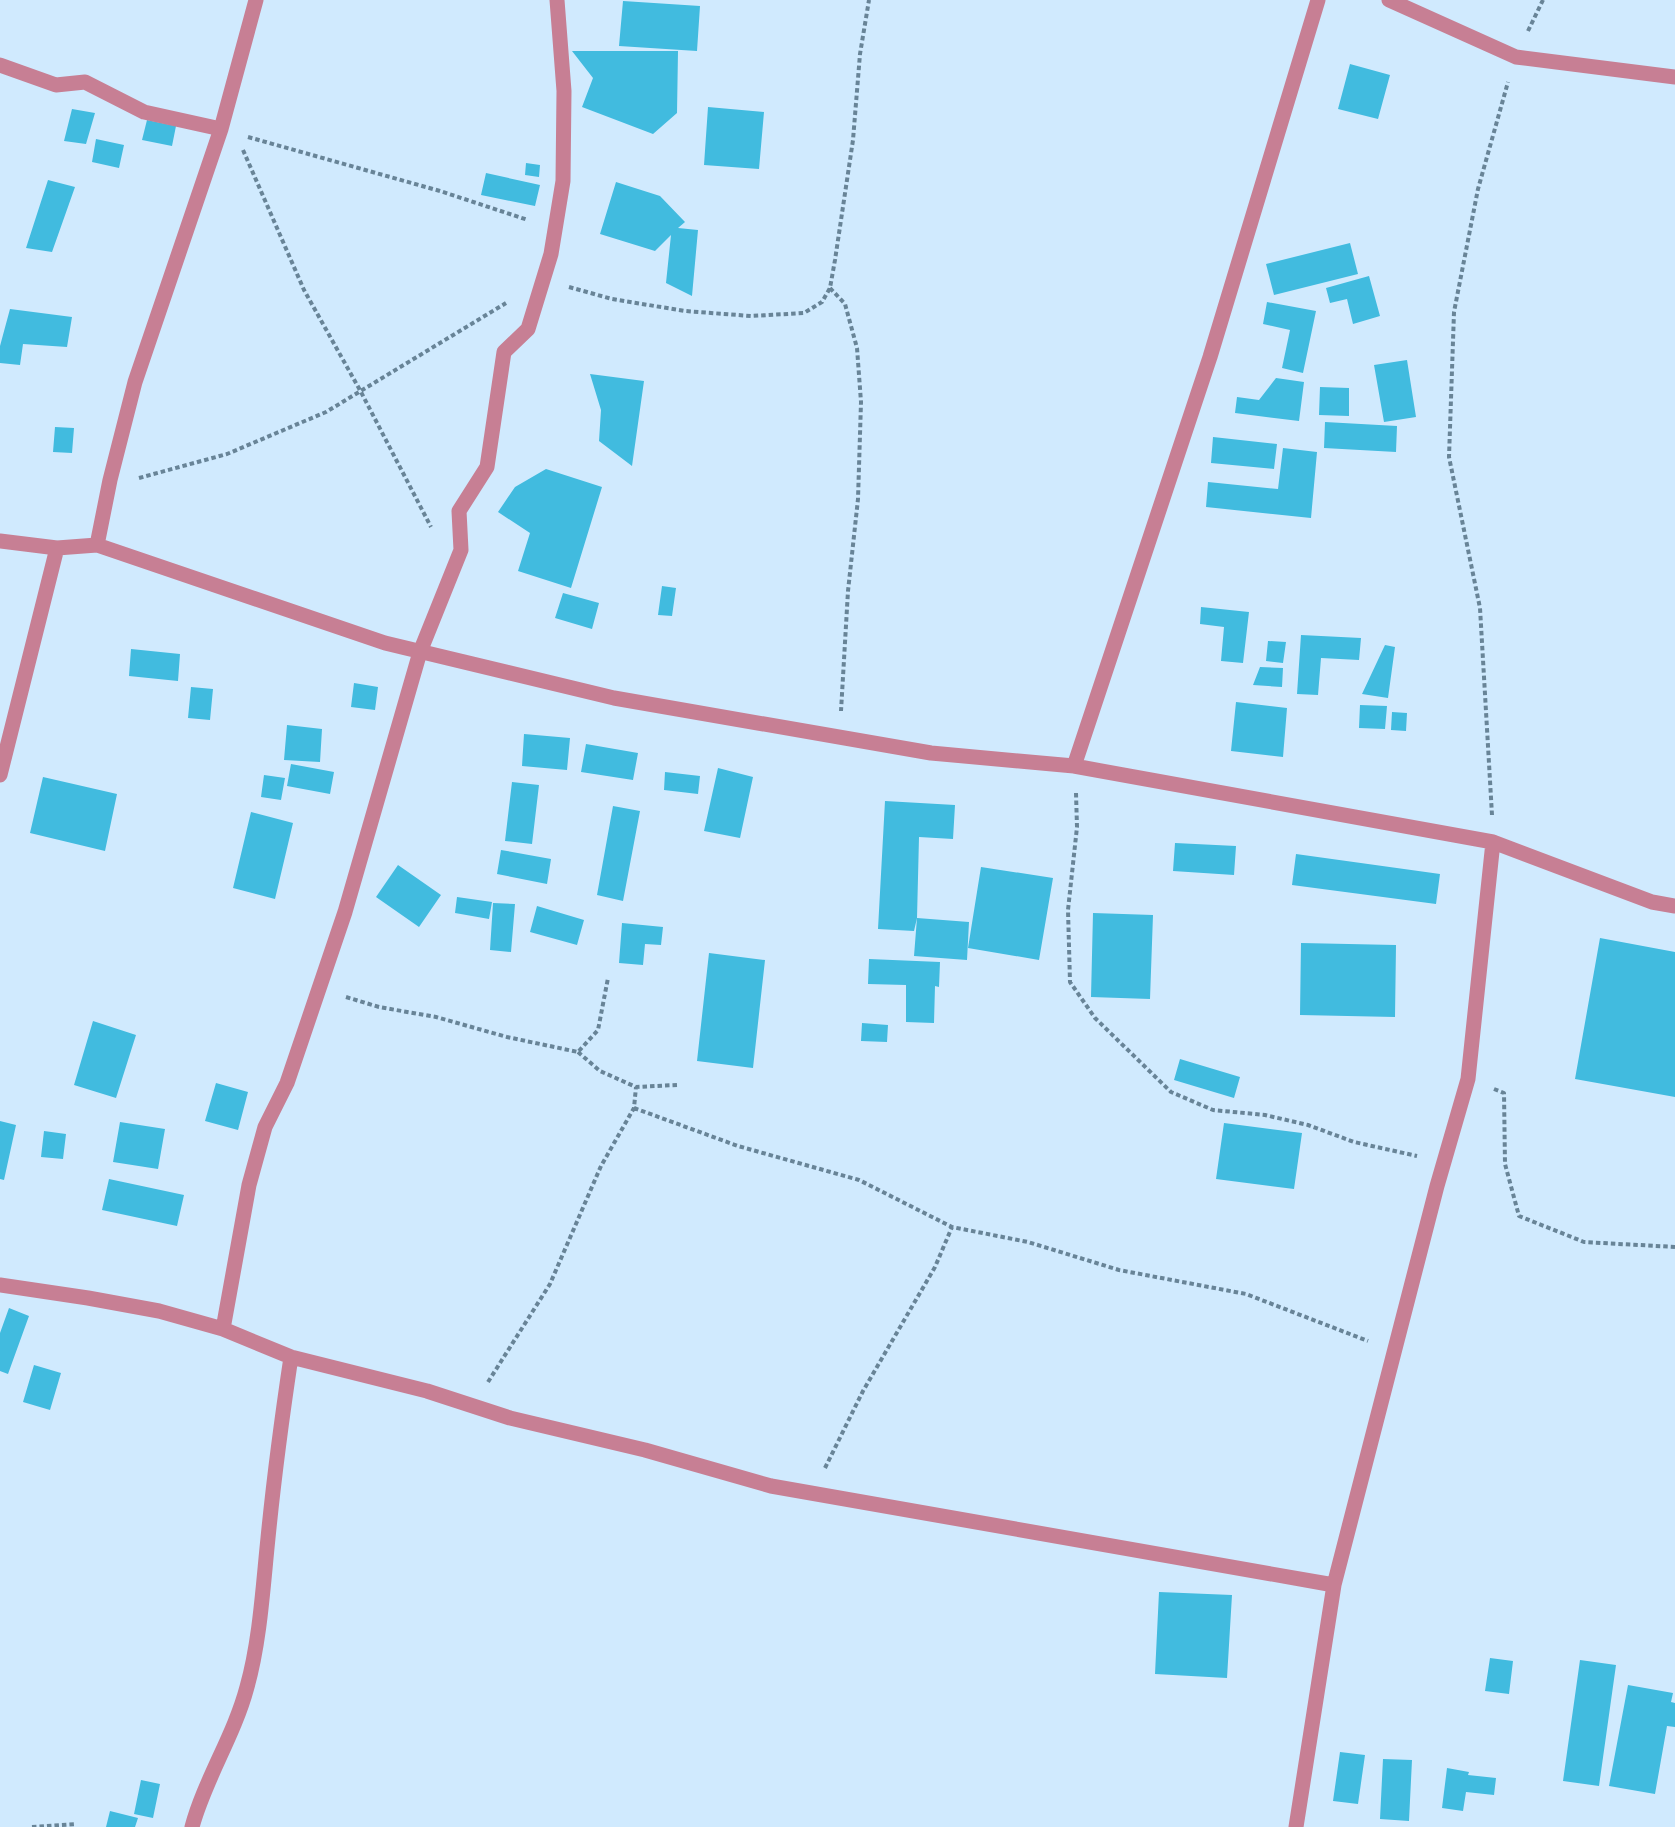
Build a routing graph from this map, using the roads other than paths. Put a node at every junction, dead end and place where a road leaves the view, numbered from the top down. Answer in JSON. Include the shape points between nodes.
{"nodes":[{"id":1,"x":256,"y":0,"type":"edge"},
{"id":2,"x":557,"y":0,"type":"edge"},
{"id":3,"x":1318,"y":0,"type":"edge"},
{"id":4,"x":1389,"y":0,"type":"edge"},
{"id":5,"x":0,"y":65,"type":"edge"},
{"id":6,"x":1675,"y":77,"type":"edge"},
{"id":7,"x":221,"y":129,"type":"junction"},
{"id":8,"x":0,"y":541,"type":"edge"},
{"id":9,"x":97,"y":545,"type":"junction"},
{"id":10,"x":57,"y":548,"type":"junction"},
{"id":11,"x":420,"y":652,"type":"junction"},
{"id":12,"x":5,"y":740,"type":"edge"},
{"id":13,"x":1074,"y":766,"type":"junction"},
{"id":14,"x":0,"y":775,"type":"edge"},
{"id":15,"x":1493,"y":842,"type":"junction"},
{"id":16,"x":1675,"y":906,"type":"edge"},
{"id":17,"x":0,"y":1285,"type":"edge"},
{"id":18,"x":223,"y":1329,"type":"junction"},
{"id":19,"x":291,"y":1357,"type":"junction"},
{"id":20,"x":1334,"y":1585,"type":"junction"},
{"id":21,"x":192,"y":1827,"type":"edge"},
{"id":22,"x":1296,"y":1827,"type":"edge"}],
"edges":[{"from":1,"to":7,"type":"street"},
{"from":2,"to":11,"type":"street","via":[[564,91],[563,181],[551,254],[528,329],[504,352],[487,467],[459,511],[460,550]]},
{"from":3,"to":13,"type":"street","via":[[1210,357]]},
{"from":4,"to":6,"type":"street","via":[[1516,57]]},
{"from":5,"to":7,"type":"street","via":[[56,85],[85,82],[144,112]]},
{"from":7,"to":9,"type":"street","via":[[135,382]]},
{"from":8,"to":10,"type":"street"},
{"from":9,"to":10,"type":"street"},
{"from":9,"to":11,"type":"street"},
{"from":10,"to":12,"type":"street"},
{"from":11,"to":13,"type":"street","via":[[614,698],[931,753]]},
{"from":11,"to":18,"type":"street","via":[[345,912],[287,1083],[265,1128],[249,1185]]},
{"from":12,"to":14,"type":"street"},
{"from":13,"to":15,"type":"street"},
{"from":15,"to":16,"type":"street","via":[[1652,902]]},
{"from":15,"to":20,"type":"street","via":[[1468,1079]]},
{"from":17,"to":18,"type":"street","via":[[159,1311]]},
{"from":18,"to":19,"type":"street"},
{"from":19,"to":20,"type":"street","via":[[771,1486]]},
{"from":19,"to":21,"type":"street","via":[[260,1613],[247,1686]]},
{"from":20,"to":22,"type":"street"}]}
